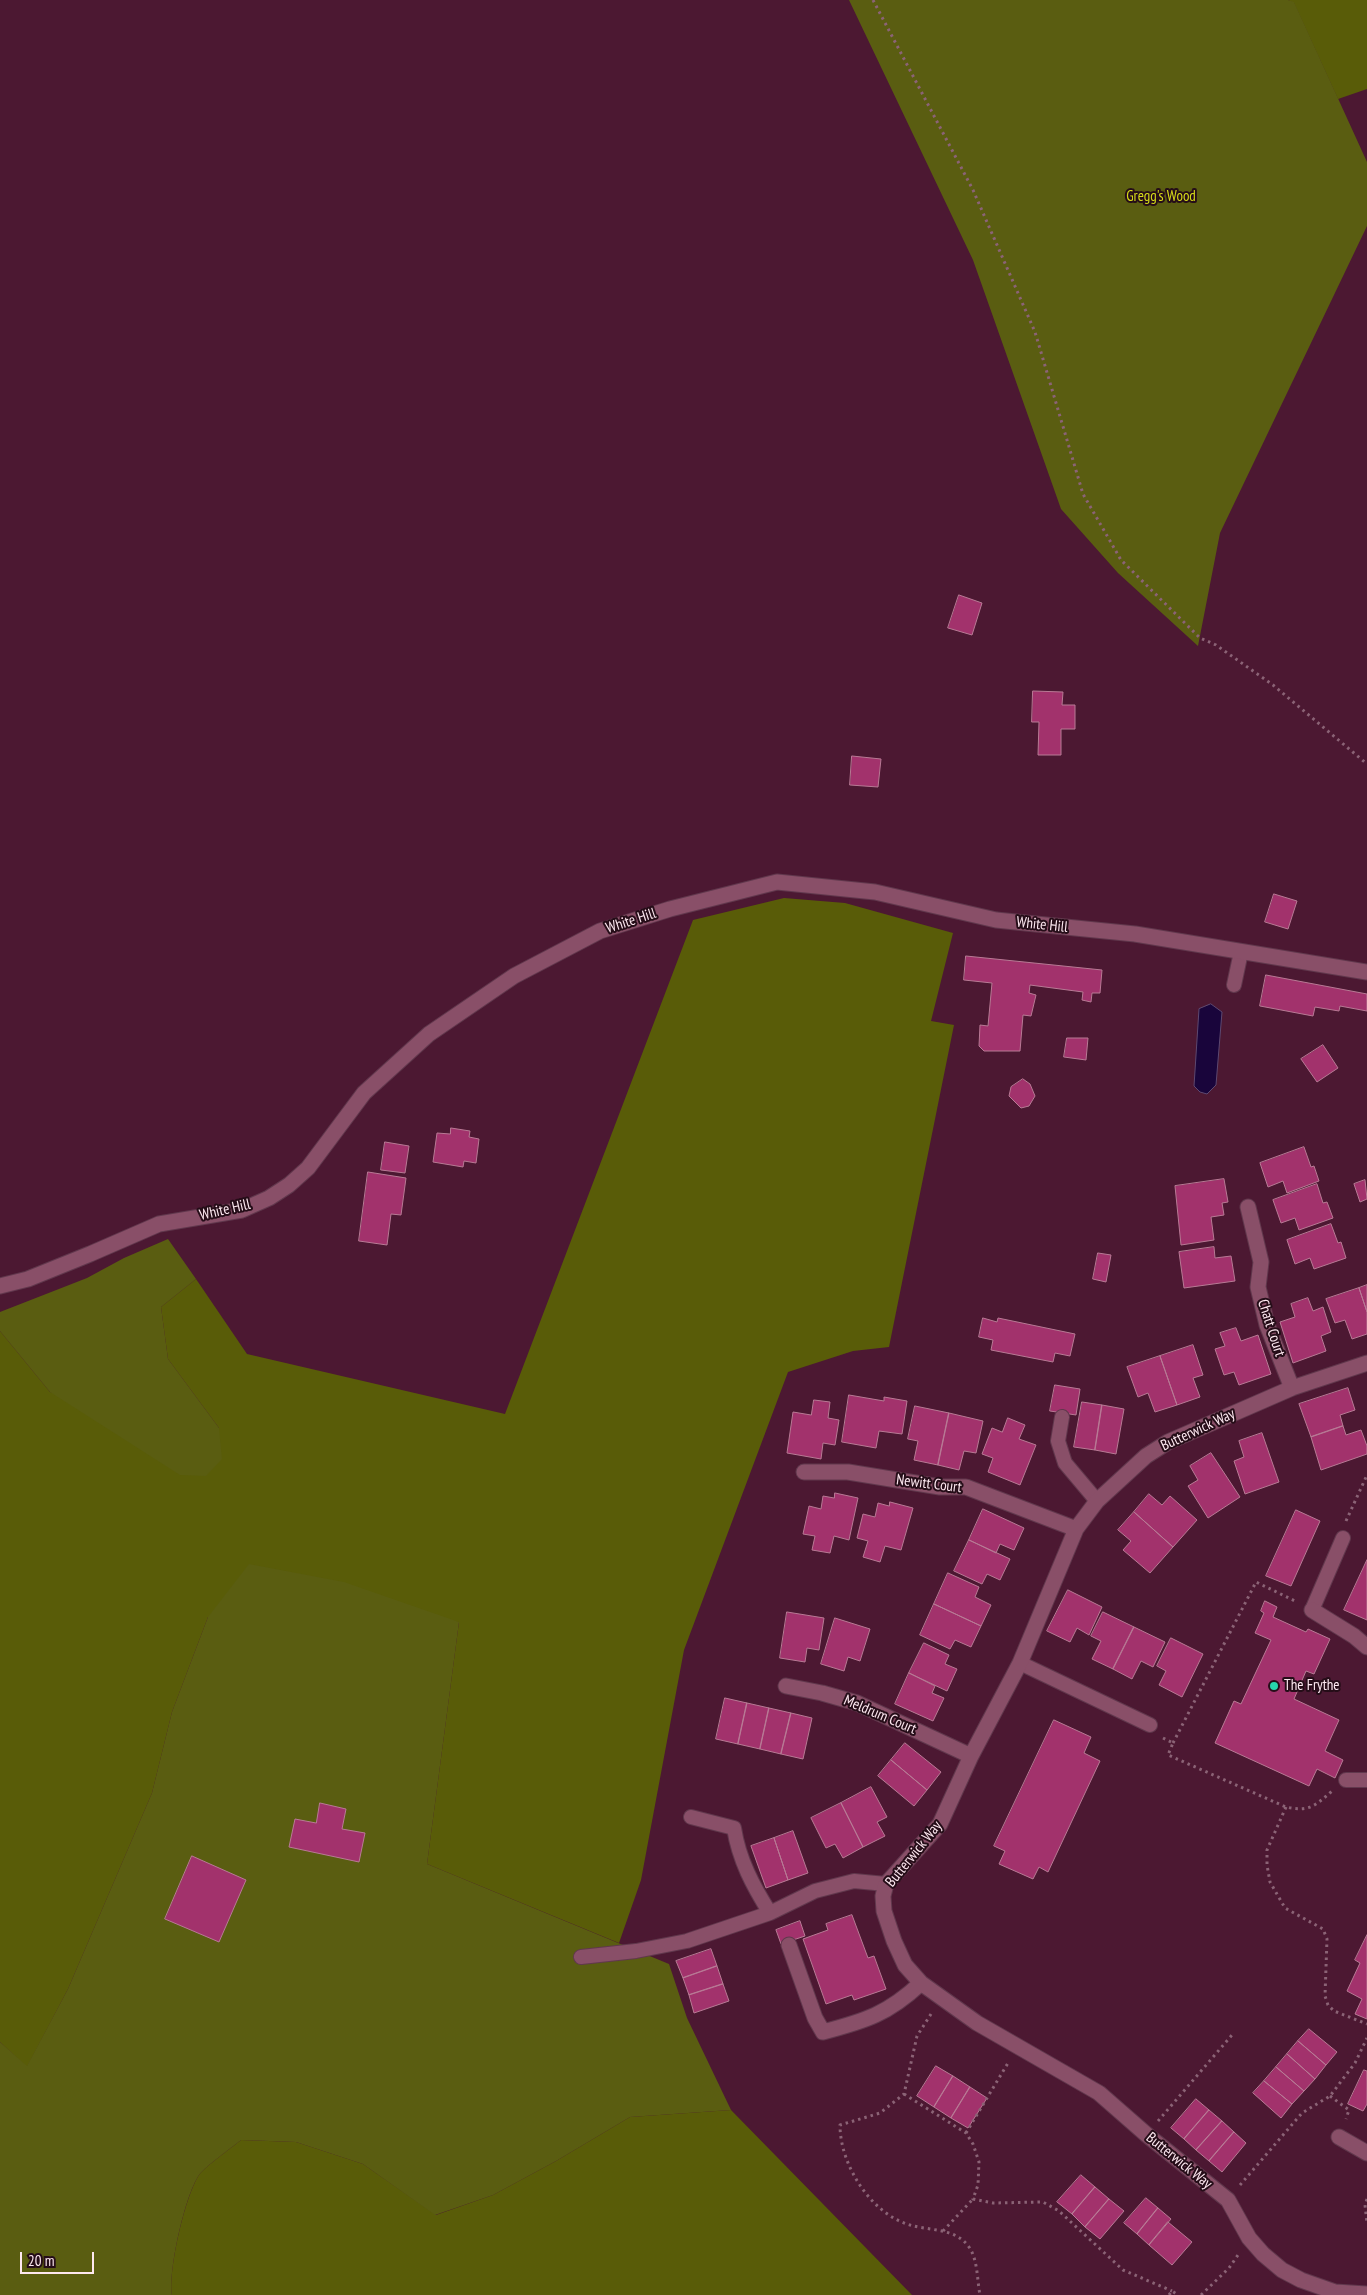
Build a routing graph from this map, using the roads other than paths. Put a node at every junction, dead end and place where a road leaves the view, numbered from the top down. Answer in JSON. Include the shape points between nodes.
{"nodes":[{"id":1,"x":1241,"y":952,"type":"junction"},
{"id":2,"x":1367,"y":972,"type":"edge"},
{"id":3,"x":1234,"y":986,"type":"dead end"},
{"id":4,"x":1248,"y":1207,"type":"dead end"},
{"id":5,"x":0,"y":1286,"type":"edge"},
{"id":6,"x":1366,"y":1366,"type":"edge"},
{"id":7,"x":1292,"y":1388,"type":"junction"},
{"id":8,"x":1062,"y":1417,"type":"dead end"},
{"id":9,"x":804,"y":1472,"type":"dead end"},
{"id":10,"x":1097,"y":1501,"type":"junction"},
{"id":11,"x":1076,"y":1529,"type":"junction"},
{"id":12,"x":1343,"y":1538,"type":"road end"},
{"id":13,"x":1312,"y":1610,"type":"joint"},
{"id":14,"x":1367,"y":1647,"type":"edge"},
{"id":15,"x":1020,"y":1663,"type":"junction"},
{"id":16,"x":786,"y":1686,"type":"dead end"},
{"id":17,"x":1150,"y":1725,"type":"road end"},
{"id":18,"x":971,"y":1756,"type":"junction"},
{"id":19,"x":1346,"y":1780,"type":"road end"},
{"id":20,"x":1367,"y":1780,"type":"edge"},
{"id":21,"x":691,"y":1817,"type":"dead end"},
{"id":22,"x":886,"y":1884,"type":"junction"},
{"id":23,"x":770,"y":1913,"type":"junction"},
{"id":24,"x":789,"y":1945,"type":"dead end"},
{"id":25,"x":581,"y":1957,"type":"dead end"},
{"id":26,"x":921,"y":1983,"type":"junction"},
{"id":27,"x":1339,"y":2137,"type":"road end"},
{"id":28,"x":1367,"y":2153,"type":"edge"},
{"id":29,"x":1334,"y":2294,"type":"edge"},
{"id":30,"x":1367,"y":2294,"type":"edge"}],
"edges":[{"from":1,"to":2,"type":"street","name":"White Hill"},
{"from":1,"to":3,"type":"lane"},
{"from":1,"to":5,"type":"street","name":"White Hill","via":[[1135,934],[996,920],[875,892],[777,882],[670,909],[600,931],[555,954],[514,976],[428,1034],[364,1093],[308,1168],[269,1198],[242,1210],[159,1224],[28,1279]]},
{"from":4,"to":7,"type":"street","name":"Chatt Court","via":[[1261,1262],[1258,1287],[1267,1325]]},
{"from":6,"to":7,"type":"street","name":"Butterwick Way"},
{"from":7,"to":10,"type":"street","name":"Butterwick Way","via":[[1168,1442],[1146,1456]]},
{"from":8,"to":10,"type":"lane","via":[[1058,1440],[1065,1463]]},
{"from":9,"to":11,"type":"street","name":"Newitt Court","via":[[848,1472],[940,1487],[966,1487]]},
{"from":10,"to":11,"type":"street","name":"Butterwick Way"},
{"from":11,"to":15,"type":"street","name":"Butterwick Way"},
{"from":12,"to":13,"type":"lane"},
{"from":13,"to":14,"type":"street"},
{"from":15,"to":17,"type":"lane"},
{"from":15,"to":18,"type":"street","name":"Butterwick Way"},
{"from":16,"to":18,"type":"street","name":"Meldrum Court","via":[[857,1703]]},
{"from":18,"to":22,"type":"street","name":"Butterwick Way","via":[[940,1824]]},
{"from":19,"to":20,"type":"lane"},
{"from":21,"to":23,"type":"lane","via":[[734,1828],[737,1848],[747,1873]]},
{"from":22,"to":23,"type":"lane","via":[[854,1881],[825,1888]]},
{"from":22,"to":26,"type":"street","name":"Butterwick Way","via":[[884,1911],[894,1941],[906,1965]]},
{"from":23,"to":25,"type":"lane","via":[[687,1941]]},
{"from":24,"to":26,"type":"street","via":[[823,2032],[882,2013]]},
{"from":26,"to":29,"type":"street","name":"Butterwick Way","via":[[1018,2047],[1099,2093],[1228,2200],[1249,2238],[1263,2254],[1282,2270]]},
{"from":27,"to":28,"type":"street"},
{"from":29,"to":30,"type":"street","name":"Butterwick Way"}]}
